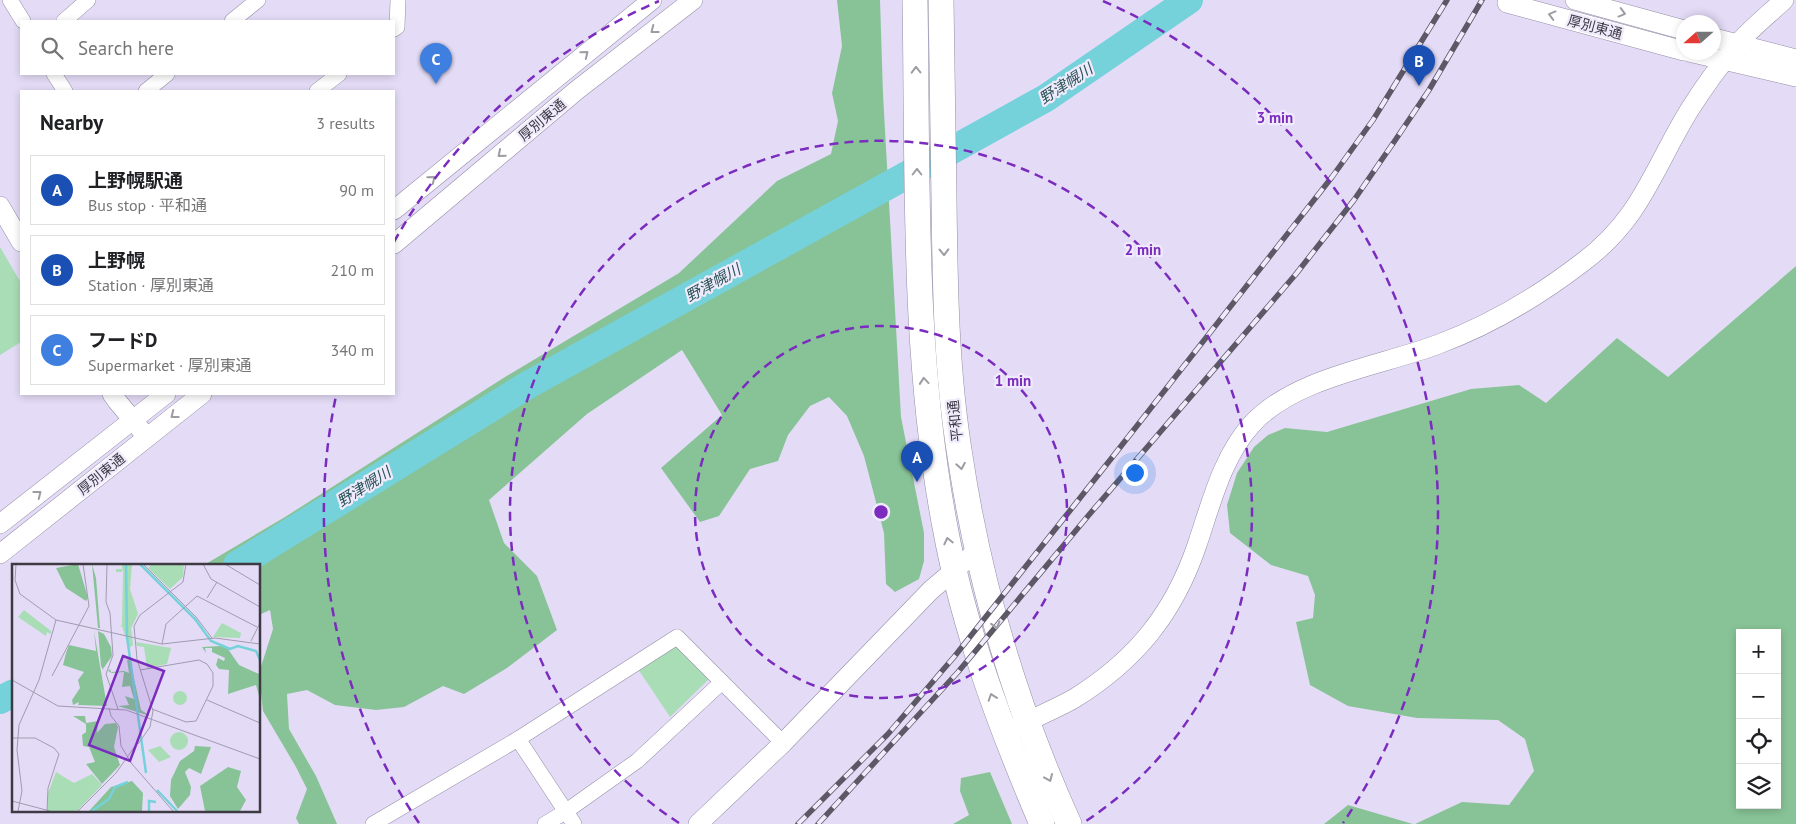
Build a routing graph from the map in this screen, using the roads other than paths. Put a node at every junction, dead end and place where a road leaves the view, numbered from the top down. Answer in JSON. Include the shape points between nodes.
{"nodes":[{"id":1,"x":10,"y":0,"type":"edge"},
{"id":2,"x":88,"y":0,"type":"edge"},
{"id":3,"x":258,"y":0,"type":"edge"},
{"id":4,"x":398,"y":0,"type":"edge"},
{"id":5,"x":652,"y":0,"type":"edge"},
{"id":6,"x":693,"y":0,"type":"edge"},
{"id":7,"x":915,"y":0,"type":"edge"},
{"id":8,"x":941,"y":0,"type":"edge"},
{"id":9,"x":1575,"y":0,"type":"edge"},
{"id":10,"x":1784,"y":0,"type":"edge"},
{"id":11,"x":1507,"y":3,"type":"dead end"},
{"id":12,"x":22,"y":20,"type":"edge"},
{"id":13,"x":65,"y":20,"type":"edge"},
{"id":14,"x":233,"y":20,"type":"edge"},
{"id":15,"x":395,"y":28,"type":"edge"},
{"id":16,"x":1676,"y":28,"type":"edge"},
{"id":17,"x":1721,"y":40,"type":"edge"},
{"id":18,"x":1737,"y":44,"type":"junction"},
{"id":19,"x":1676,"y":49,"type":"edge"},
{"id":20,"x":1796,"y":58,"type":"edge"},
{"id":21,"x":1721,"y":59,"type":"edge"},
{"id":22,"x":1725,"y":60,"type":"junction"},
{"id":23,"x":563,"y":72,"type":"junction"},
{"id":24,"x":55,"y":75,"type":"edge"},
{"id":25,"x":166,"y":75,"type":"edge"},
{"id":26,"x":338,"y":75,"type":"edge"},
{"id":27,"x":1796,"y":77,"type":"edge"},
{"id":28,"x":64,"y":90,"type":"edge"},
{"id":29,"x":147,"y":90,"type":"edge"},
{"id":30,"x":318,"y":90,"type":"edge"},
{"id":31,"x":577,"y":90,"type":"junction"},
{"id":32,"x":0,"y":206,"type":"edge"},
{"id":33,"x":395,"y":209,"type":"edge"},
{"id":34,"x":20,"y":240,"type":"edge"},
{"id":35,"x":395,"y":243,"type":"edge"},
{"id":36,"x":113,"y":395,"type":"edge"},
{"id":37,"x":165,"y":395,"type":"edge"},
{"id":38,"x":201,"y":395,"type":"edge"},
{"id":39,"x":133,"y":421,"type":"junction"},
{"id":40,"x":147,"y":436,"type":"junction"},
{"id":41,"x":0,"y":524,"type":"edge"},
{"id":42,"x":977,"y":551,"type":"junction"},
{"id":43,"x":0,"y":554,"type":"edge"},
{"id":44,"x":955,"y":571,"type":"junction"},
{"id":45,"x":722,"y":682,"type":"junction"},
{"id":46,"x":1027,"y":722,"type":"junction"},
{"id":47,"x":1005,"y":733,"type":"junction"},
{"id":48,"x":518,"y":739,"type":"junction"},
{"id":49,"x":783,"y":743,"type":"junction"},
{"id":50,"x":569,"y":818,"type":"edge"},
{"id":51,"x":373,"y":824,"type":"edge"},
{"id":52,"x":545,"y":824,"type":"edge"},
{"id":53,"x":698,"y":824,"type":"edge"},
{"id":54,"x":1042,"y":824,"type":"edge"},
{"id":55,"x":1069,"y":824,"type":"edge"}],
"edges":[{"from":1,"to":12,"type":"street"},
{"from":2,"to":13,"type":"street"},
{"from":3,"to":14,"type":"street"},
{"from":4,"to":15,"type":"street"},
{"from":23,"to":5,"type":"street","name":"厚別東通","one_way":true},
{"from":6,"to":31,"type":"street","name":"厚別東通","one_way":true},
{"from":44,"to":7,"type":"highway","name":"平和通","one_way":true,"via":[[927,413],[920,328]]},
{"from":8,"to":42,"type":"highway","name":"平和通","one_way":true,"via":[[945,293],[959,454]]},
{"from":9,"to":16,"type":"street","name":"厚別東通","one_way":true},
{"from":10,"to":18,"type":"street"},
{"from":19,"to":11,"type":"street","name":"厚別東通","one_way":true},
{"from":17,"to":18,"type":"street"},
{"from":18,"to":20,"type":"street"},
{"from":18,"to":22,"type":"street"},
{"from":21,"to":22,"type":"street"},
{"from":22,"to":27,"type":"street"},
{"from":22,"to":46,"type":"street","via":[[1684,118],[1631,215],[1612,238],[1582,263],[1479,327],[1430,348],[1311,386],[1284,398],[1260,416],[1226,463],[1191,562],[1156,627],[1110,674],[1073,699]]},
{"from":23,"to":31,"type":"street"},
{"from":33,"to":23,"type":"street","name":"厚別東通","one_way":true},
{"from":24,"to":28,"type":"street"},
{"from":25,"to":29,"type":"street"},
{"from":26,"to":30,"type":"street"},
{"from":31,"to":35,"type":"street","name":"厚別東通","one_way":true},
{"from":32,"to":34,"type":"street"},
{"from":36,"to":39,"type":"street"},
{"from":37,"to":39,"type":"street","name":"厚別東通"},
{"from":38,"to":40,"type":"street","name":"厚別東通","one_way":true},
{"from":39,"to":40,"type":"street"},
{"from":41,"to":39,"type":"street","name":"厚別東通","one_way":true},
{"from":40,"to":43,"type":"street","name":"厚別東通"},
{"from":42,"to":44,"type":"street"},
{"from":42,"to":46,"type":"highway","name":"平和通","one_way":true,"via":[[991,610]]},
{"from":47,"to":44,"type":"highway","name":"平和通","one_way":true,"via":[[973,640]]},
{"from":44,"to":49,"type":"street","via":[[927,594]]},
{"from":45,"to":48,"type":"street","via":[[677,637]]},
{"from":45,"to":49,"type":"street"},
{"from":45,"to":50,"type":"street","via":[[637,761]]},
{"from":46,"to":47,"type":"street"},
{"from":46,"to":55,"type":"highway","name":"平和通","one_way":true},
{"from":47,"to":54,"type":"highway","name":"平和通"},
{"from":48,"to":50,"type":"street"},
{"from":48,"to":51,"type":"street"},
{"from":49,"to":53,"type":"street"},
{"from":50,"to":52,"type":"street"}]}
